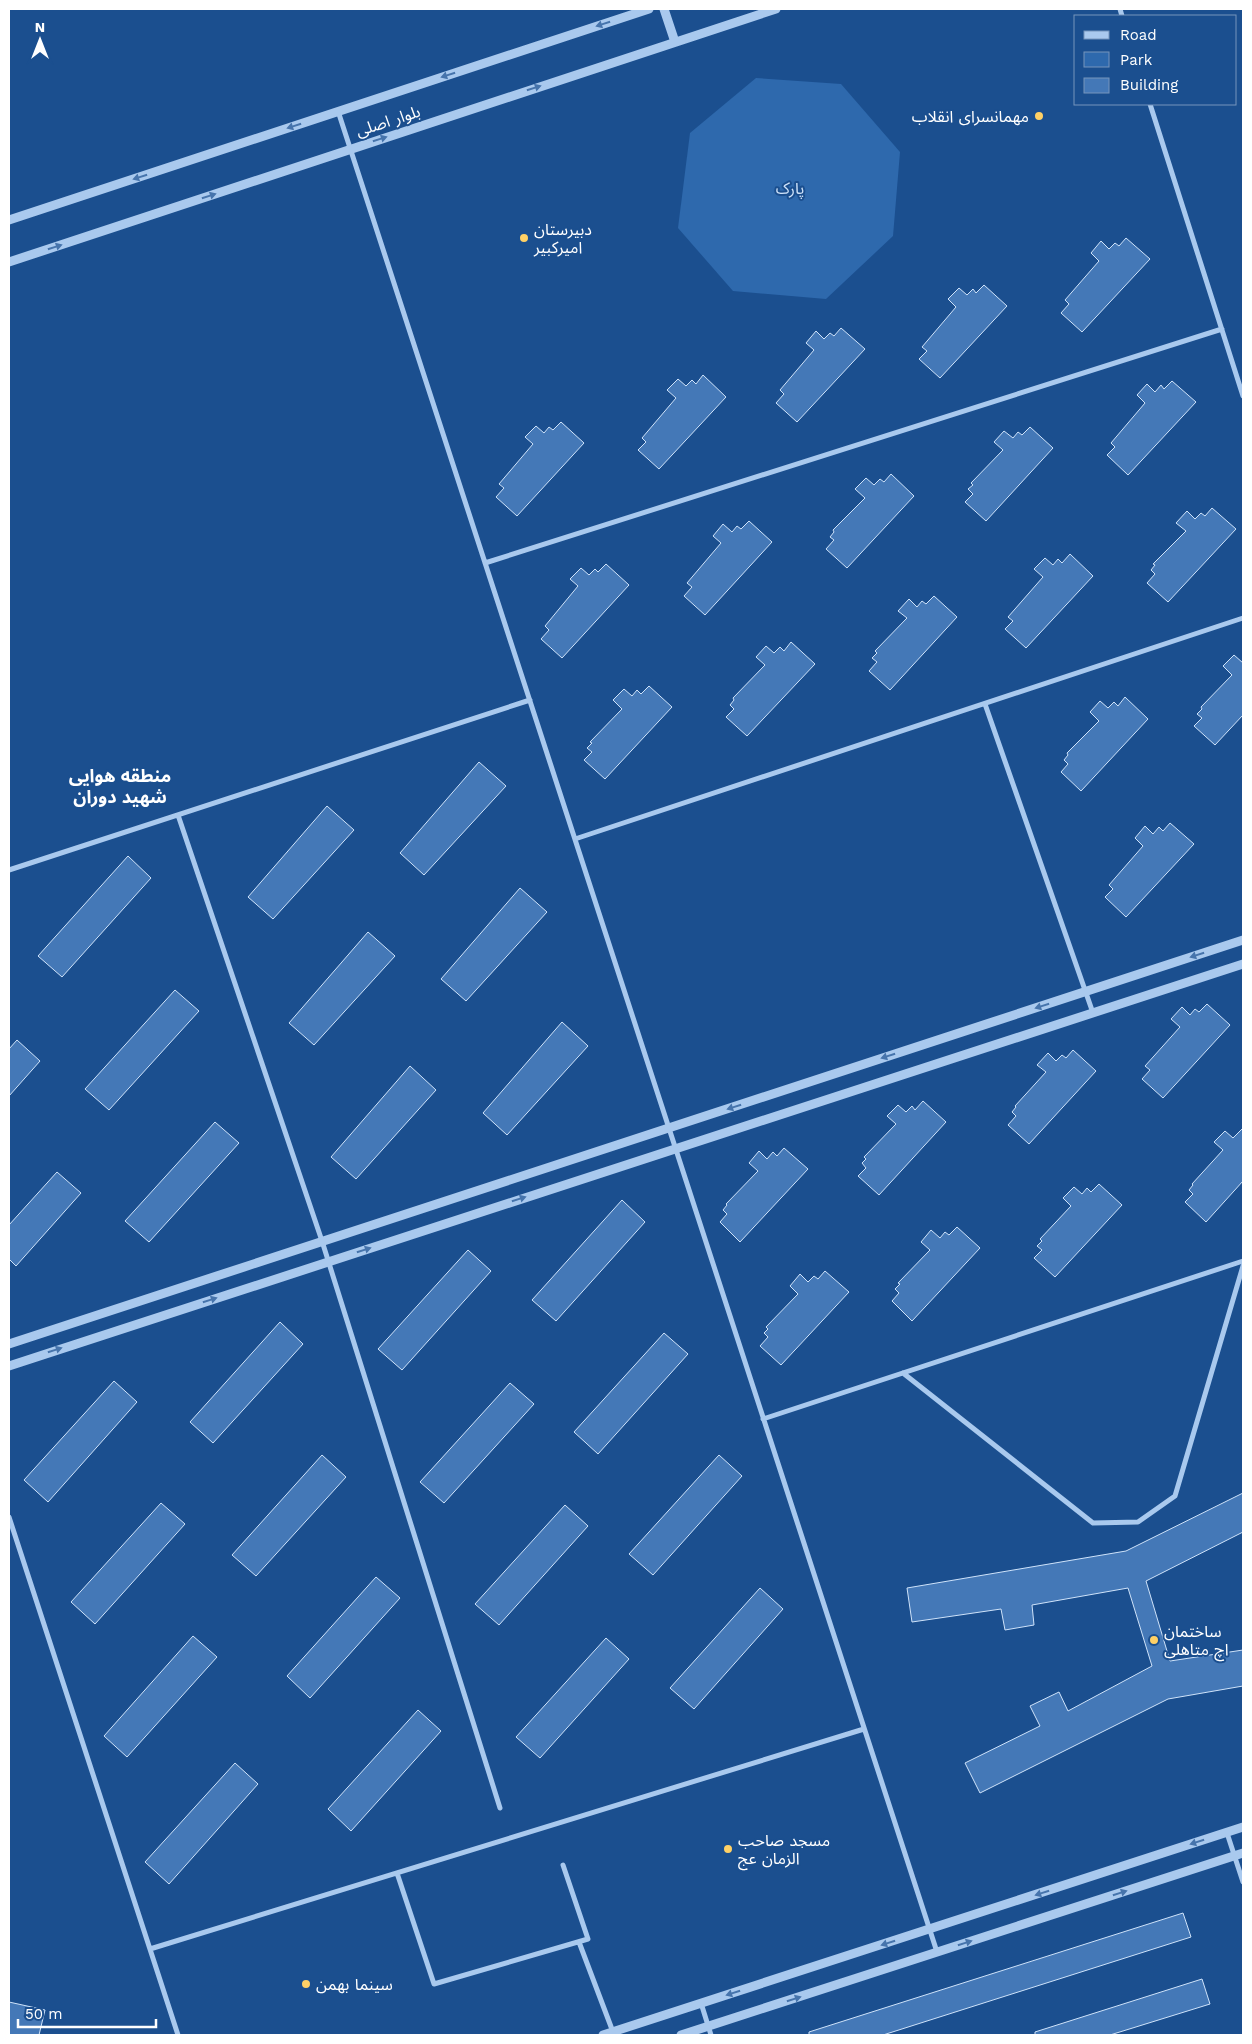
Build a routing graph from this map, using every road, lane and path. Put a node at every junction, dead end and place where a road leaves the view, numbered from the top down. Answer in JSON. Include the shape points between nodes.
{"nodes":[{"id":1,"x":649,"y":9,"type":"edge"},
{"id":2,"x":664,"y":9,"type":"edge"},
{"id":3,"x":776,"y":9,"type":"edge"},
{"id":4,"x":675,"y":42,"type":"junction"},
{"id":5,"x":1150,"y":105,"type":"edge"},
{"id":6,"x":338,"y":111,"type":"junction"},
{"id":7,"x":350,"y":149,"type":"junction"},
{"id":8,"x":9,"y":220,"type":"edge"},
{"id":9,"x":9,"y":262,"type":"edge"},
{"id":10,"x":1222,"y":329,"type":"junction"},
{"id":11,"x":1243,"y":396,"type":"edge"},
{"id":12,"x":485,"y":563,"type":"junction"},
{"id":13,"x":1243,"y":618,"type":"edge"},
{"id":14,"x":530,"y":700,"type":"junction"},
{"id":15,"x":984,"y":704,"type":"junction"},
{"id":16,"x":178,"y":815,"type":"junction"},
{"id":17,"x":575,"y":839,"type":"junction"},
{"id":18,"x":9,"y":870,"type":"edge"},
{"id":19,"x":1243,"y":940,"type":"edge"},
{"id":20,"x":1243,"y":964,"type":"edge"},
{"id":21,"x":1085,"y":992,"type":"junction"},
{"id":22,"x":1093,"y":1013,"type":"junction"},
{"id":23,"x":669,"y":1128,"type":"junction"},
{"id":24,"x":675,"y":1148,"type":"junction"},
{"id":25,"x":322,"y":1241,"type":"junction"},
{"id":26,"x":329,"y":1261,"type":"junction"},
{"id":27,"x":1243,"y":1261,"type":"edge"},
{"id":28,"x":1243,"y":1266,"type":"edge"},
{"id":29,"x":9,"y":1344,"type":"edge"},
{"id":30,"x":9,"y":1366,"type":"edge"},
{"id":31,"x":903,"y":1373,"type":"junction"},
{"id":32,"x":763,"y":1419,"type":"junction"},
{"id":33,"x":9,"y":1518,"type":"edge"},
{"id":34,"x":864,"y":1729,"type":"junction"},
{"id":35,"x":500,"y":1808,"type":"dead end"},
{"id":36,"x":1243,"y":1827,"type":"edge"},
{"id":37,"x":1227,"y":1833,"type":"junction"},
{"id":38,"x":1239,"y":1854,"type":"edge"},
{"id":39,"x":563,"y":1864,"type":"dead end"},
{"id":40,"x":397,"y":1873,"type":"junction"},
{"id":41,"x":1243,"y":1882,"type":"edge"},
{"id":42,"x":930,"y":1930,"type":"junction"},
{"id":43,"x":579,"y":1942,"type":"junction"},
{"id":44,"x":150,"y":1949,"type":"junction"},
{"id":45,"x":937,"y":1952,"type":"junction"},
{"id":46,"x":701,"y":2003,"type":"junction"},
{"id":47,"x":710,"y":2031,"type":"edge"},
{"id":48,"x":613,"y":2032,"type":"junction"},
{"id":49,"x":178,"y":2035,"type":"edge"},
{"id":50,"x":603,"y":2035,"type":"edge"},
{"id":51,"x":681,"y":2035,"type":"edge"}],
"edges":[{"from":1,"to":6,"type":"street","name":"بلوار اصلی","one_way":true},
{"from":2,"to":4,"type":"street"},
{"from":3,"to":4,"type":"street","name":"بلوار اصلی"},
{"from":7,"to":4,"type":"street","name":"بلوار اصلی","one_way":true},
{"from":5,"to":10,"type":"street"},
{"from":6,"to":7,"type":"street"},
{"from":6,"to":8,"type":"street","name":"بلوار اصلی","one_way":true},
{"from":9,"to":7,"type":"street","name":"بلوار اصلی","one_way":true},
{"from":7,"to":12,"type":"street"},
{"from":10,"to":11,"type":"street"},
{"from":10,"to":12,"type":"street"},
{"from":12,"to":14,"type":"street"},
{"from":13,"to":15,"type":"street"},
{"from":14,"to":16,"type":"street"},
{"from":14,"to":17,"type":"street"},
{"from":15,"to":17,"type":"street"},
{"from":15,"to":21,"type":"street"},
{"from":16,"to":18,"type":"street"},
{"from":16,"to":25,"type":"street"},
{"from":17,"to":23,"type":"street"},
{"from":19,"to":21,"type":"street","one_way":true},
{"from":20,"to":22,"type":"street"},
{"from":21,"to":22,"type":"street"},
{"from":21,"to":23,"type":"street","one_way":true},
{"from":22,"to":24,"type":"street"},
{"from":23,"to":24,"type":"street"},
{"from":23,"to":25,"type":"street"},
{"from":26,"to":24,"type":"street","one_way":true},
{"from":24,"to":32,"type":"street"},
{"from":25,"to":26,"type":"street"},
{"from":25,"to":29,"type":"street"},
{"from":30,"to":26,"type":"street","one_way":true},
{"from":26,"to":35,"type":"street"},
{"from":27,"to":31,"type":"street"},
{"from":28,"to":31,"type":"street","via":[[1175,1496],[1138,1522],[1093,1523]]},
{"from":31,"to":32,"type":"street"},
{"from":32,"to":34,"type":"street"},
{"from":33,"to":44,"type":"street"},
{"from":34,"to":40,"type":"street"},
{"from":34,"to":42,"type":"street"},
{"from":36,"to":37,"type":"street"},
{"from":37,"to":38,"type":"street"},
{"from":37,"to":42,"type":"street","one_way":true},
{"from":38,"to":41,"type":"street"},
{"from":45,"to":38,"type":"street","one_way":true},
{"from":39,"to":43,"type":"street","via":[[588,1939]]},
{"from":40,"to":43,"type":"street","via":[[434,1984]]},
{"from":40,"to":44,"type":"street"},
{"from":42,"to":45,"type":"street"},
{"from":42,"to":46,"type":"street","one_way":true},
{"from":43,"to":48,"type":"street"},
{"from":44,"to":49,"type":"street"},
{"from":47,"to":45,"type":"street","one_way":true},
{"from":46,"to":47,"type":"street"},
{"from":46,"to":48,"type":"street"},
{"from":47,"to":51,"type":"street"},
{"from":48,"to":50,"type":"street"}]}
